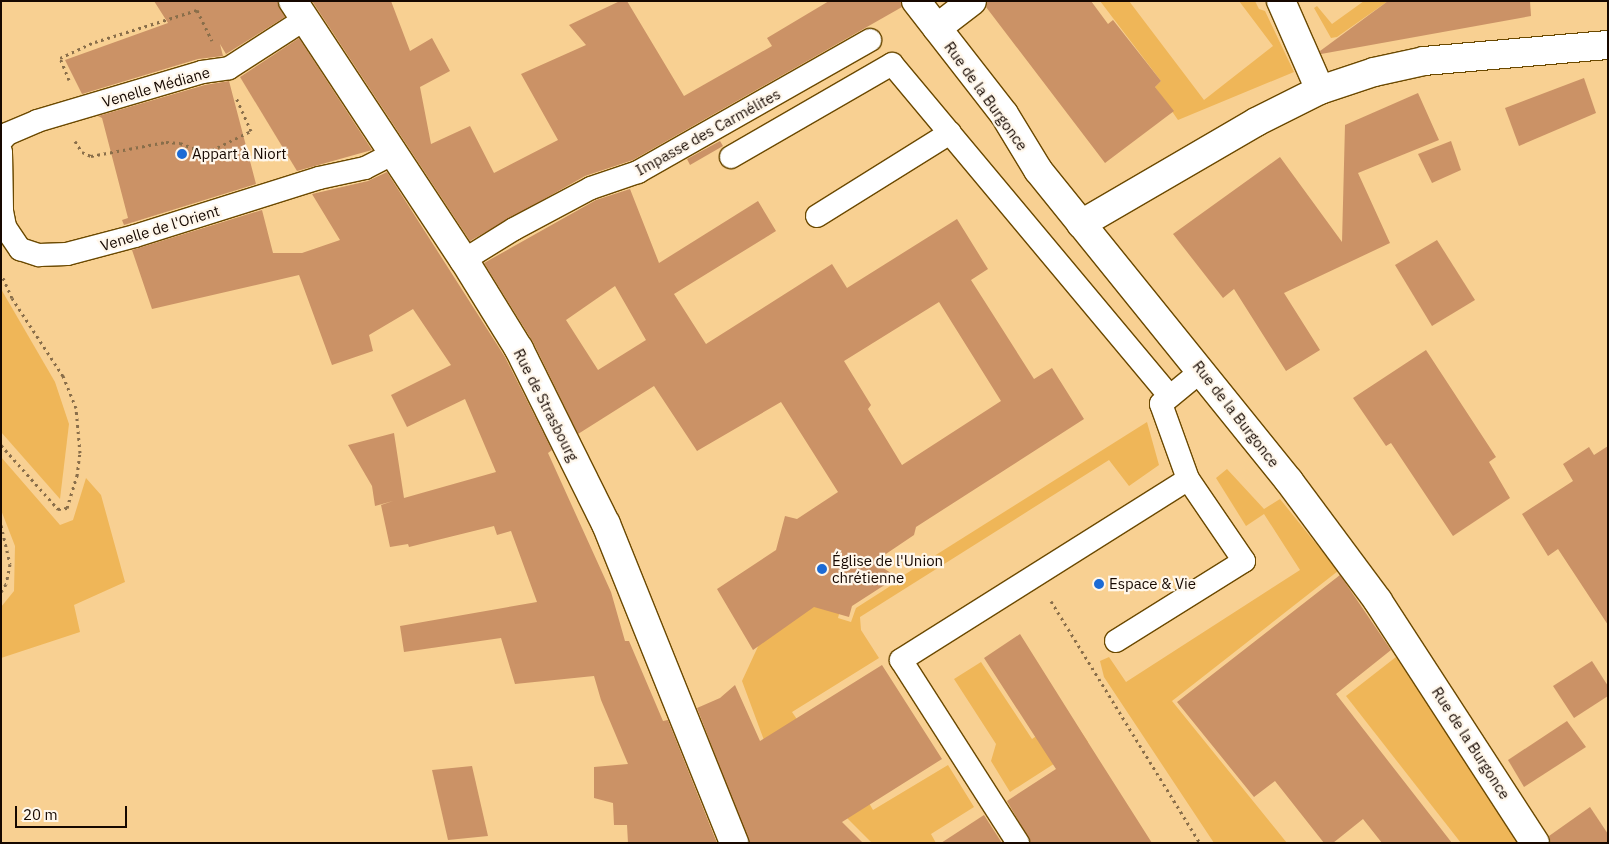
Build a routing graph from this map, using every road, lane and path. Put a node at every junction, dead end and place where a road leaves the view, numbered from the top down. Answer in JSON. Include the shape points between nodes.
{"nodes":[{"id":1,"x":916,"y":1,"type":"edge"},
{"id":2,"x":972,"y":1,"type":"edge"},
{"id":3,"x":1281,"y":1,"type":"edge"},
{"id":4,"x":299,"y":10,"type":"edge"},
{"id":5,"x":937,"y":28,"type":"junction"},
{"id":6,"x":870,"y":40,"type":"dead end"},
{"id":7,"x":1608,"y":46,"type":"edge"},
{"id":8,"x":224,"y":69,"type":"junction"},
{"id":9,"x":1320,"y":90,"type":"junction"},
{"id":10,"x":80,"y":108,"type":"junction"},
{"id":11,"x":950,"y":133,"type":"junction"},
{"id":12,"x":71,"y":134,"type":"dead end"},
{"id":13,"x":1,"y":141,"type":"edge"},
{"id":14,"x":1,"y":152,"type":"edge"},
{"id":15,"x":395,"y":153,"type":"junction"},
{"id":16,"x":731,"y":157,"type":"dead end"},
{"id":17,"x":817,"y":216,"type":"dead end"},
{"id":18,"x":1081,"y":224,"type":"junction"},
{"id":19,"x":464,"y":260,"type":"junction"},
{"id":20,"x":1,"y":274,"type":"edge"},
{"id":21,"x":1201,"y":370,"type":"junction"},
{"id":22,"x":1170,"y":396,"type":"junction"},
{"id":23,"x":1,"y":444,"type":"edge"},
{"id":24,"x":1188,"y":479,"type":"junction"},
{"id":25,"x":1,"y":525,"type":"edge"},
{"id":26,"x":1034,"y":575,"type":"junction"},
{"id":27,"x":1,"y":592,"type":"edge"},
{"id":28,"x":1116,"y":641,"type":"dead end"},
{"id":29,"x":734,"y":843,"type":"edge"},
{"id":30,"x":1018,"y":843,"type":"edge"},
{"id":31,"x":1200,"y":843,"type":"edge"},
{"id":32,"x":1535,"y":843,"type":"edge"}],
"edges":[{"from":1,"to":5,"type":"street","name":"Rue de la Burgonce"},
{"from":2,"to":5,"type":"street"},
{"from":3,"to":9,"type":"street"},
{"from":4,"to":8,"type":"lane","name":"Venelle Médiane"},
{"from":4,"to":15,"type":"street","name":"Rue de Strasbourg"},
{"from":5,"to":18,"type":"street","name":"Rue de la Burgonce","via":[[1004,114],[1038,170]]},
{"from":6,"to":19,"type":"lane","name":"Impasse des Carmélites","via":[[638,172],[591,188],[514,228]]},
{"from":7,"to":9,"type":"street","via":[[1424,61],[1374,72]]},
{"from":8,"to":10,"type":"lane","name":"Venelle Médiane","via":[[202,72]]},
{"from":8,"to":10,"type":"path","via":[[198,10],[95,42],[60,58]]},
{"from":8,"to":12,"type":"path","via":[[251,132],[206,153],[180,143],[166,142],[91,156],[82,152]]},
{"from":9,"to":18,"type":"street","via":[[1256,122]]},
{"from":10,"to":13,"type":"lane","name":"Venelle Médiane","via":[[21,126]]},
{"from":11,"to":16,"type":"lane","via":[[892,64]]},
{"from":11,"to":17,"type":"lane"},
{"from":11,"to":22,"type":"lane"},
{"from":14,"to":15,"type":"lane","name":"Venelle de l'Orient","via":[[5,227],[20,249],[39,255],[67,254],[135,236],[319,178],[365,168]]},
{"from":15,"to":19,"type":"street","name":"Rue de Strasbourg"},
{"from":18,"to":21,"type":"street","name":"Rue de la Burgonce"},
{"from":19,"to":29,"type":"street","name":"Rue de Strasbourg","via":[[519,349],[606,524]]},
{"from":20,"to":23,"type":"path","via":[[12,298],[63,376],[76,408],[80,453],[78,476],[67,508],[58,509]]},
{"from":21,"to":22,"type":"lane"},
{"from":21,"to":32,"type":"street","name":"Rue de la Burgonce","via":[[1378,601]]},
{"from":22,"to":24,"type":"lane","via":[[1160,404]]},
{"from":24,"to":26,"type":"lane"},
{"from":24,"to":28,"type":"lane","via":[[1244,561]]},
{"from":25,"to":27,"type":"path","via":[[10,564]]},
{"from":26,"to":30,"type":"lane","via":[[901,660]]},
{"from":26,"to":31,"type":"path"}]}
